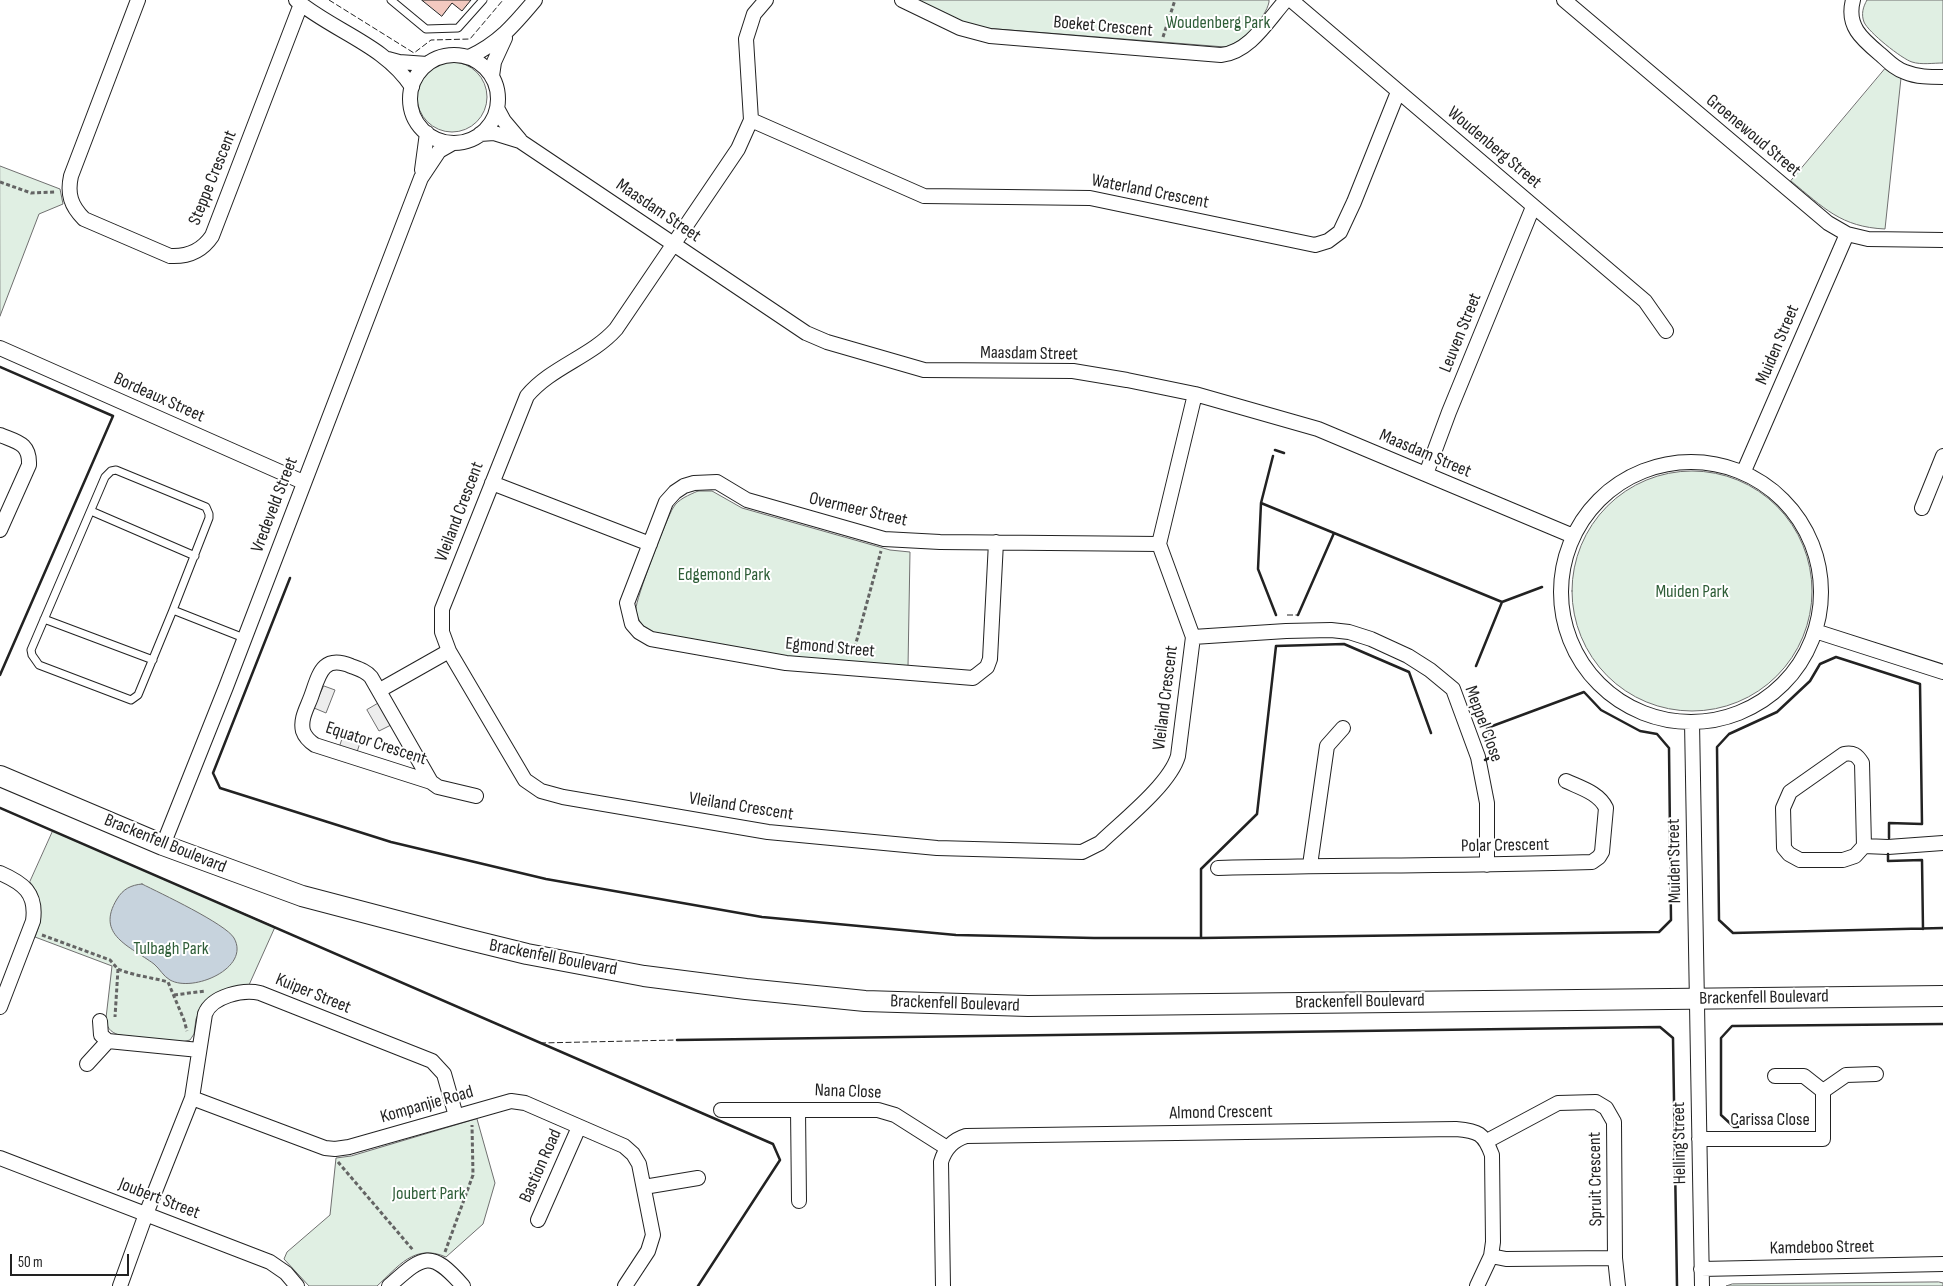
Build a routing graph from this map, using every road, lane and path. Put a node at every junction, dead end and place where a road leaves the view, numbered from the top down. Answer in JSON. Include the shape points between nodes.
{"nodes":[{"id":1,"x":138,"y":0,"type":"edge"},
{"id":2,"x":391,"y":0,"type":"edge"},
{"id":3,"x":483,"y":0,"type":"edge"},
{"id":4,"x":535,"y":0,"type":"edge"},
{"id":5,"x":766,"y":0,"type":"edge"},
{"id":6,"x":902,"y":0,"type":"edge"},
{"id":7,"x":1175,"y":0,"type":"edge"},
{"id":8,"x":1286,"y":0,"type":"edge"},
{"id":9,"x":1291,"y":0,"type":"edge"},
{"id":10,"x":1564,"y":0,"type":"edge"},
{"id":11,"x":1853,"y":0,"type":"edge"},
{"id":12,"x":298,"y":2,"type":"edge"},
{"id":13,"x":507,"y":32,"type":"junction"},
{"id":14,"x":1159,"y":50,"type":"junction"},
{"id":15,"x":469,"y":57,"type":"junction"},
{"id":16,"x":388,"y":59,"type":"junction"},
{"id":17,"x":426,"y":64,"type":"junction"},
{"id":18,"x":492,"y":76,"type":"junction"},
{"id":19,"x":1943,"y":77,"type":"edge"},
{"id":20,"x":412,"y":87,"type":"junction"},
{"id":21,"x":1398,"y":92,"type":"junction"},
{"id":22,"x":497,"y":108,"type":"junction"},
{"id":23,"x":750,"y":120,"type":"junction"},
{"id":24,"x":427,"y":134,"type":"junction"},
{"id":25,"x":480,"y":134,"type":"junction"},
{"id":26,"x":520,"y":141,"type":"junction"},
{"id":27,"x":453,"y":143,"type":"junction"},
{"id":28,"x":421,"y":178,"type":"junction"},
{"id":29,"x":0,"y":182,"type":"edge"},
{"id":30,"x":69,"y":188,"type":"junction"},
{"id":31,"x":1534,"y":207,"type":"junction"},
{"id":32,"x":1847,"y":234,"type":"junction"},
{"id":33,"x":1943,"y":240,"type":"edge"},
{"id":34,"x":673,"y":244,"type":"junction"},
{"id":35,"x":1666,"y":331,"type":"dead end"},
{"id":36,"x":0,"y":348,"type":"edge"},
{"id":37,"x":1195,"y":394,"type":"junction"},
{"id":38,"x":0,"y":435,"type":"edge"},
{"id":39,"x":1943,"y":456,"type":"edge"},
{"id":40,"x":1744,"y":471,"type":"junction"},
{"id":41,"x":1426,"y":474,"type":"junction"},
{"id":42,"x":304,"y":482,"type":"junction"},
{"id":43,"x":492,"y":483,"type":"junction"},
{"id":44,"x":1922,"y":508,"type":"dead end"},
{"id":45,"x":91,"y":511,"type":"junction"},
{"id":46,"x":0,"y":530,"type":"edge"},
{"id":47,"x":1573,"y":536,"type":"junction"},
{"id":48,"x":884,"y":539,"type":"junction"},
{"id":49,"x":996,"y":542,"type":"junction"},
{"id":50,"x":650,"y":544,"type":"junction"},
{"id":51,"x":1159,"y":544,"type":"junction"},
{"id":52,"x":195,"y":556,"type":"junction"},
{"id":53,"x":172,"y":610,"type":"junction"},
{"id":54,"x":44,"y":619,"type":"junction"},
{"id":55,"x":1815,"y":632,"type":"junction"},
{"id":56,"x":1192,"y":637,"type":"junction"},
{"id":57,"x":244,"y":638,"type":"junction"},
{"id":58,"x":448,"y":651,"type":"junction"},
{"id":59,"x":153,"y":660,"type":"junction"},
{"id":60,"x":849,"y":669,"type":"junction"},
{"id":61,"x":1943,"y":672,"type":"edge"},
{"id":62,"x":380,"y":690,"type":"junction"},
{"id":63,"x":1692,"y":722,"type":"junction"},
{"id":64,"x":1343,"y":728,"type":"dead end"},
{"id":65,"x":0,"y":776,"type":"edge"},
{"id":66,"x":1566,"y":781,"type":"dead end"},
{"id":67,"x":431,"y":782,"type":"junction"},
{"id":68,"x":476,"y":796,"type":"dead end"},
{"id":69,"x":1943,"y":842,"type":"edge"},
{"id":70,"x":163,"y":845,"type":"junction"},
{"id":71,"x":1864,"y":846,"type":"junction"},
{"id":72,"x":1310,"y":865,"type":"junction"},
{"id":73,"x":1487,"y":866,"type":"junction"},
{"id":74,"x":1218,"y":868,"type":"dead end"},
{"id":75,"x":0,"y":873,"type":"edge"},
{"id":76,"x":30,"y":929,"type":"junction"},
{"id":77,"x":118,"y":969,"type":"junction"},
{"id":78,"x":174,"y":996,"type":"junction"},
{"id":79,"x":1943,"y":996,"type":"edge"},
{"id":80,"x":223,"y":998,"type":"junction"},
{"id":81,"x":1696,"y":999,"type":"junction"},
{"id":82,"x":0,"y":1007,"type":"edge"},
{"id":83,"x":100,"y":1021,"type":"dead end"},
{"id":84,"x":112,"y":1041,"type":"junction"},
{"id":85,"x":193,"y":1050,"type":"junction"},
{"id":86,"x":87,"y":1064,"type":"dead end"},
{"id":87,"x":1876,"y":1074,"type":"dead end"},
{"id":88,"x":1775,"y":1076,"type":"dead end"},
{"id":89,"x":1823,"y":1091,"type":"junction"},
{"id":90,"x":192,"y":1098,"type":"junction"},
{"id":91,"x":721,"y":1110,"type":"dead end"},
{"id":92,"x":798,"y":1110,"type":"junction"},
{"id":93,"x":472,"y":1112,"type":"junction"},
{"id":94,"x":456,"y":1116,"type":"junction"},
{"id":95,"x":579,"y":1127,"type":"junction"},
{"id":96,"x":1699,"y":1139,"type":"junction"},
{"id":97,"x":1487,"y":1142,"type":"junction"},
{"id":98,"x":947,"y":1148,"type":"junction"},
{"id":99,"x":334,"y":1149,"type":"junction"},
{"id":100,"x":0,"y":1158,"type":"edge"},
{"id":101,"x":698,"y":1178,"type":"dead end"},
{"id":102,"x":644,"y":1187,"type":"junction"},
{"id":103,"x":799,"y":1201,"type":"dead end"},
{"id":104,"x":146,"y":1214,"type":"junction"},
{"id":105,"x":538,"y":1220,"type":"dead end"},
{"id":106,"x":1491,"y":1256,"type":"junction"},
{"id":107,"x":1616,"y":1258,"type":"junction"},
{"id":108,"x":414,"y":1264,"type":"junction"},
{"id":109,"x":441,"y":1264,"type":"junction"},
{"id":110,"x":1943,"y":1264,"type":"edge"},
{"id":111,"x":1702,"y":1269,"type":"junction"},
{"id":112,"x":120,"y":1286,"type":"edge"},
{"id":113,"x":298,"y":1286,"type":"edge"},
{"id":114,"x":389,"y":1286,"type":"edge"},
{"id":115,"x":463,"y":1286,"type":"edge"},
{"id":116,"x":625,"y":1286,"type":"edge"},
{"id":117,"x":943,"y":1286,"type":"edge"},
{"id":118,"x":1477,"y":1286,"type":"edge"},
{"id":119,"x":1618,"y":1286,"type":"edge"},
{"id":120,"x":1702,"y":1286,"type":"edge"}],
"edges":[{"from":1,"to":30,"type":"street"},
{"from":2,"to":3,"type":"lane","via":[[426,29],[458,28]]},
{"from":4,"to":13,"type":"street"},
{"from":5,"to":23,"type":"street","via":[[754,14],[746,38]]},
{"from":6,"to":14,"type":"street","name":"Boeket Crescent","via":[[960,28],[990,36]]},
{"from":7,"to":14,"type":"path"},
{"from":8,"to":14,"type":"street","name":"Boeket Crescent","via":[[1248,44],[1234,52],[1221,55]]},
{"from":9,"to":21,"type":"street","name":"Woudenberg Street"},
{"from":10,"to":32,"type":"street","name":"Groenewoud Street","via":[[1809,208]]},
{"from":11,"to":19,"type":"street","via":[[1851,12],[1855,31],[1869,45],[1902,72],[1922,77]]},
{"from":12,"to":16,"type":"street"},
{"from":12,"to":30,"type":"street","name":"Steppe Crescent","via":[[212,236],[202,248],[187,255],[170,256],[84,219],[70,200]]},
{"from":13,"to":15,"type":"street"},
{"from":13,"to":18,"type":"street","via":[[494,62]]},
{"from":15,"to":17,"type":"street","via":[[454,54]]},
{"from":15,"to":18,"type":"street","via":[[482,64]]},
{"from":16,"to":17,"type":"street"},
{"from":16,"to":20,"type":"street"},
{"from":17,"to":20,"type":"street"},
{"from":18,"to":22,"type":"street","via":[[498,92]]},
{"from":20,"to":24,"type":"street","via":[[413,113]]},
{"from":21,"to":23,"type":"street","name":"Waterland Crescent","via":[[1340,232],[1315,245],[1090,198],[924,196]]},
{"from":21,"to":31,"type":"street","name":"Woudenberg Street"},
{"from":22,"to":25,"type":"street","via":[[491,122]]},
{"from":22,"to":26,"type":"street","name":"Maasdam Street"},
{"from":23,"to":34,"type":"street","via":[[738,149]]},
{"from":24,"to":27,"type":"street"},
{"from":24,"to":28,"type":"street","name":"Vredeveld Street"},
{"from":25,"to":26,"type":"street","name":"Maasdam Street","via":[[494,133]]},
{"from":25,"to":27,"type":"street"},
{"from":26,"to":34,"type":"street","name":"Maasdam Street"},
{"from":27,"to":28,"type":"street","name":"Vredeveld Street","via":[[439,151]]},
{"from":28,"to":42,"type":"street","name":"Vredeveld Street"},
{"from":29,"to":30,"type":"path","via":[[31,193]]},
{"from":31,"to":35,"type":"street","name":"Woudenberg Street","via":[[1644,301]]},
{"from":31,"to":41,"type":"street","name":"Leuven Street"},
{"from":32,"to":33,"type":"street","name":"Groenewoud Street","via":[[1877,239]]},
{"from":32,"to":40,"type":"street","name":"Muiden Street"},
{"from":34,"to":37,"type":"street","name":"Maasdam Street","via":[[806,333],[904,366],[933,371],[1073,371]]},
{"from":34,"to":43,"type":"street","name":"Vleiland Crescent","via":[[608,338],[539,383],[527,396]]},
{"from":36,"to":42,"type":"street","name":"Bordeaux Street"},
{"from":37,"to":41,"type":"street","name":"Maasdam Street","via":[[1318,429]]},
{"from":37,"to":51,"type":"street"},
{"from":38,"to":46,"type":"street","via":[[24,446],[30,456]]},
{"from":39,"to":44,"type":"street"},
{"from":40,"to":47,"type":"street","via":[[1712,462],[1678,461],[1645,469],[1616,485],[1597,502]]},
{"from":40,"to":55,"type":"street","via":[[1768,485],[1805,526],[1816,551],[1821,578],[1821,605]]},
{"from":41,"to":47,"type":"street","name":"Maasdam Street"},
{"from":42,"to":57,"type":"street","name":"Vredeveld Street"},
{"from":43,"to":50,"type":"street"},
{"from":43,"to":58,"type":"street","name":"Vleiland Crescent","via":[[442,609],[442,632]]},
{"from":45,"to":52,"type":"lane"},
{"from":45,"to":52,"type":"lane","via":[[105,477],[116,470],[206,507],[209,518]]},
{"from":45,"to":54,"type":"lane"},
{"from":47,"to":63,"type":"street","via":[[1561,583],[1562,607],[1566,630],[1588,672],[1624,704],[1645,714]]},
{"from":48,"to":49,"type":"street","name":"Overmeer Street"},
{"from":48,"to":50,"type":"street","name":"Overmeer Street","via":[[747,500],[717,482],[694,482],[674,492],[666,502]]},
{"from":48,"to":60,"type":"path"},
{"from":49,"to":51,"type":"street","name":"Overmeer Street"},
{"from":49,"to":60,"type":"street","name":"Egmond Street","via":[[990,659],[981,673],[973,678]]},
{"from":50,"to":60,"type":"street","name":"Egmond Street","via":[[627,603],[632,624],[639,632],[651,639],[703,649],[786,663]]},
{"from":51,"to":56,"type":"street","name":"Vleiland Crescent"},
{"from":52,"to":53,"type":"lane"},
{"from":53,"to":57,"type":"lane"},
{"from":53,"to":59,"type":"lane"},
{"from":54,"to":59,"type":"lane"},
{"from":54,"to":59,"type":"lane","via":[[31,650],[39,665],[128,700],[138,695]]},
{"from":55,"to":61,"type":"street"},
{"from":55,"to":63,"type":"street","via":[[1801,662],[1774,692],[1754,706],[1724,718]]},
{"from":56,"to":58,"type":"street","name":"Vleiland Crescent","via":[[1178,756],[1172,772],[1100,843],[1082,852],[936,848],[768,832],[563,797],[541,790],[525,780]]},
{"from":56,"to":73,"type":"street","name":"Meppel Close","via":[[1286,631],[1349,632],[1408,656],[1430,670],[1453,689],[1478,757],[1487,803]]},
{"from":57,"to":70,"type":"street","name":"Vredeveld Street"},
{"from":58,"to":62,"type":"street"},
{"from":62,"to":67,"type":"street","name":"Equator Crescent"},
{"from":62,"to":67,"type":"street","name":"Equator Crescent","via":[[364,671],[343,662],[330,664],[322,670],[302,719],[305,736],[315,746]]},
{"from":63,"to":81,"type":"street","name":"Muiden Street"},
{"from":64,"to":72,"type":"street","via":[[1326,746]]},
{"from":65,"to":70,"type":"street","name":"Brackenfell Boulevard"},
{"from":66,"to":73,"type":"street","name":"Polar Crescent","via":[[1600,798],[1606,808],[1600,857],[1592,862]]},
{"from":67,"to":68,"type":"street","name":"Equator Crescent","via":[[438,787]]},
{"from":69,"to":71,"type":"street"},
{"from":70,"to":81,"type":"street","name":"Brackenfell Boulevard","via":[[302,896],[505,949],[644,976],[805,996],[919,1004],[1028,1006]]},
{"from":71,"to":71,"type":"street","via":[[1862,763],[1858,756],[1849,753],[1790,792],[1783,808],[1784,848],[1800,860],[1843,860],[1855,856]]},
{"from":72,"to":73,"type":"street","name":"Polar Crescent"},
{"from":72,"to":74,"type":"street","name":"Polar Crescent"},
{"from":75,"to":76,"type":"street","via":[[20,884],[31,896],[34,913]]},
{"from":76,"to":77,"type":"path","via":[[110,960]]},
{"from":76,"to":82,"type":"street"},
{"from":77,"to":78,"type":"path","via":[[168,982]]},
{"from":77,"to":84,"type":"path"},
{"from":78,"to":80,"type":"path","via":[[219,991]]},
{"from":78,"to":85,"type":"path"},
{"from":79,"to":81,"type":"street","name":"Brackenfell Boulevard"},
{"from":80,"to":85,"type":"street","name":"Kuiper Street","via":[[207,1009]]},
{"from":80,"to":94,"type":"street","name":"Kuiper Street","via":[[246,992],[260,993],[432,1061],[444,1074]]},
{"from":81,"to":96,"type":"street","name":"Helling Street"},
{"from":83,"to":84,"type":"street","via":[[102,1036]]},
{"from":84,"to":85,"type":"street"},
{"from":84,"to":86,"type":"street"},
{"from":85,"to":90,"type":"street","name":"Kuiper Street"},
{"from":87,"to":89,"type":"street","name":"Carissa Close","via":[[1846,1075]]},
{"from":88,"to":89,"type":"street","name":"Carissa Close","via":[[1804,1076]]},
{"from":89,"to":96,"type":"street","name":"Carissa Close","via":[[1823,1139]]},
{"from":90,"to":99,"type":"street","name":"Kompanjie Road"},
{"from":90,"to":104,"type":"street","name":"Kuiper Street"},
{"from":91,"to":92,"type":"street","name":"Nana Close"},
{"from":92,"to":98,"type":"street","name":"Nana Close","via":[[886,1111]]},
{"from":92,"to":103,"type":"street","name":"Nana Close"},
{"from":93,"to":94,"type":"street","name":"Kompanjie Road"},
{"from":93,"to":95,"type":"street","name":"Kompanjie Road","via":[[511,1101],[520,1102]]},
{"from":93,"to":109,"type":"path","via":[[473,1175]]},
{"from":94,"to":99,"type":"street","name":"Kompanjie Road"},
{"from":95,"to":102,"type":"street","name":"Kompanjie Road","via":[[629,1150],[639,1164]]},
{"from":95,"to":105,"type":"street","name":"Bastion Road"},
{"from":96,"to":111,"type":"street","name":"Helling Street"},
{"from":97,"to":98,"type":"street","name":"Almond Crescent","via":[[1481,1134],[1456,1129],[974,1135],[959,1138]]},
{"from":97,"to":106,"type":"street","via":[[1492,1155]]},
{"from":97,"to":107,"type":"street","name":"Spruit Crescent","via":[[1558,1102],[1596,1102],[1606,1108],[1615,1128]]},
{"from":98,"to":117,"type":"street","via":[[941,1162]]},
{"from":99,"to":108,"type":"path","via":[[338,1162],[413,1248]]},
{"from":100,"to":104,"type":"street","name":"Joubert Street"},
{"from":101,"to":102,"type":"street"},
{"from":102,"to":116,"type":"street","name":"Kompanjie Road","via":[[652,1243]]},
{"from":104,"to":112,"type":"street","name":"Kuiper Street"},
{"from":104,"to":113,"type":"street","name":"Joubert Street","via":[[270,1262]]},
{"from":106,"to":107,"type":"street","via":[[1506,1259]]},
{"from":106,"to":118,"type":"street"},
{"from":107,"to":119,"type":"street","name":"Spruit Crescent"},
{"from":108,"to":109,"type":"street","via":[[427,1260]]},
{"from":108,"to":114,"type":"street"},
{"from":109,"to":115,"type":"street"},
{"from":110,"to":111,"type":"street","name":"Kamdeboo Street"},
{"from":111,"to":120,"type":"street","name":"Helling Street"}]}
